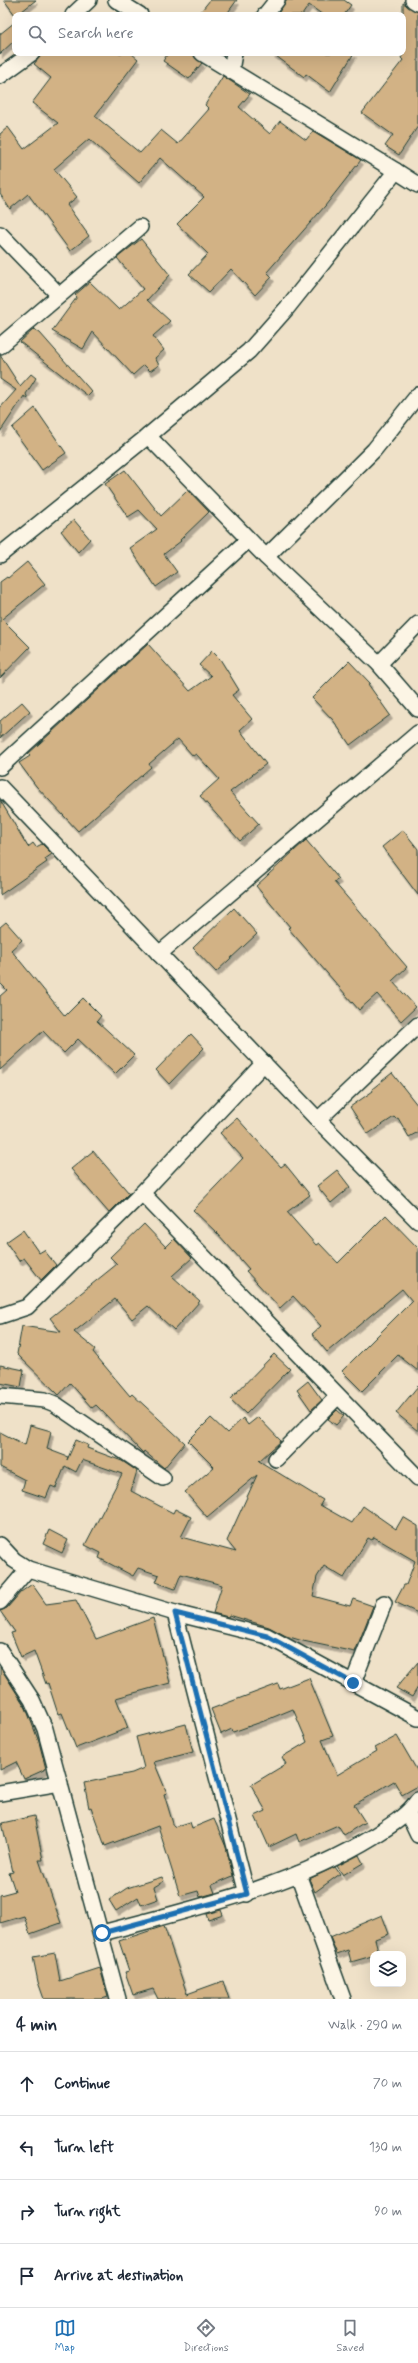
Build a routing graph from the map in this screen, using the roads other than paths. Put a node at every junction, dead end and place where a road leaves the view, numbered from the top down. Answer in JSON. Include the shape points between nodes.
{"nodes":[{"id":1,"x":89,"y":0,"type":"edge"},
{"id":2,"x":116,"y":0,"type":"edge"},
{"id":3,"x":277,"y":0,"type":"edge"},
{"id":4,"x":413,"y":0,"type":"edge"},
{"id":5,"x":418,"y":3,"type":"edge"},
{"id":6,"x":76,"y":12,"type":"edge"},
{"id":7,"x":135,"y":12,"type":"edge"},
{"id":8,"x":267,"y":12,"type":"edge"},
{"id":9,"x":28,"y":56,"type":"edge"},
{"id":10,"x":207,"y":56,"type":"edge"},
{"id":11,"x":234,"y":56,"type":"edge"},
{"id":12,"x":232,"y":71,"type":"junction"},
{"id":13,"x":0,"y":76,"type":"edge"},
{"id":14,"x":396,"y":171,"type":"junction"},
{"id":15,"x":418,"y":185,"type":"edge"},
{"id":16,"x":140,"y":227,"type":"dead end"},
{"id":17,"x":0,"y":234,"type":"edge"},
{"id":18,"x":59,"y":295,"type":"junction"},
{"id":19,"x":0,"y":346,"type":"edge"},
{"id":20,"x":418,"y":395,"type":"edge"},
{"id":21,"x":148,"y":436,"type":"junction"},
{"id":22,"x":248,"y":540,"type":"junction"},
{"id":23,"x":0,"y":555,"type":"edge"},
{"id":24,"x":266,"y":557,"type":"junction"},
{"id":25,"x":418,"y":624,"type":"edge"},
{"id":26,"x":379,"y":664,"type":"junction"},
{"id":27,"x":418,"y":709,"type":"edge"},
{"id":28,"x":418,"y":733,"type":"edge"},
{"id":29,"x":0,"y":767,"type":"edge"},
{"id":30,"x":0,"y":787,"type":"edge"},
{"id":31,"x":159,"y":954,"type":"junction"},
{"id":32,"x":418,"y":1025,"type":"edge"},
{"id":33,"x":264,"y":1063,"type":"junction"},
{"id":34,"x":318,"y":1120,"type":"junction"},
{"id":35,"x":142,"y":1194,"type":"junction"},
{"id":36,"x":418,"y":1220,"type":"edge"},
{"id":37,"x":0,"y":1316,"type":"edge"},
{"id":38,"x":0,"y":1396,"type":"edge"},
{"id":39,"x":337,"y":1397,"type":"junction"},
{"id":40,"x":276,"y":1459,"type":"dead end"},
{"id":41,"x":163,"y":1478,"type":"dead end"},
{"id":42,"x":418,"y":1478,"type":"edge"},
{"id":43,"x":0,"y":1545,"type":"edge"},
{"id":44,"x":28,"y":1569,"type":"junction"},
{"id":45,"x":0,"y":1602,"type":"edge"},
{"id":46,"x":384,"y":1603,"type":"dead end"},
{"id":47,"x":175,"y":1613,"type":"junction"},
{"id":48,"x":0,"y":1651,"type":"edge"},
{"id":49,"x":353,"y":1683,"type":"junction"},
{"id":50,"x":418,"y":1718,"type":"edge"},
{"id":51,"x":60,"y":1783,"type":"junction"},
{"id":52,"x":0,"y":1793,"type":"edge"},
{"id":53,"x":418,"y":1800,"type":"edge"},
{"id":54,"x":408,"y":1814,"type":"junction"},
{"id":55,"x":418,"y":1835,"type":"edge"},
{"id":56,"x":298,"y":1874,"type":"junction"},
{"id":57,"x":247,"y":1894,"type":"junction"},
{"id":58,"x":102,"y":1933,"type":"junction"},
{"id":59,"x":118,"y":1999,"type":"edge"},
{"id":60,"x":344,"y":1999,"type":"edge"}],
"edges":[{"from":1,"to":6,"type":"street"},
{"from":2,"to":7,"type":"street"},
{"from":3,"to":8,"type":"street"},
{"from":4,"to":5,"type":"street"},
{"from":9,"to":13,"type":"street"},
{"from":10,"to":12,"type":"street"},
{"from":11,"to":12,"type":"street"},
{"from":12,"to":14,"type":"street"},
{"from":14,"to":15,"type":"street"},
{"from":14,"to":21,"type":"street","via":[[287,308],[249,351]]},
{"from":16,"to":18,"type":"street"},
{"from":17,"to":18,"type":"street"},
{"from":18,"to":19,"type":"street"},
{"from":20,"to":24,"type":"street","via":[[374,450]]},
{"from":21,"to":22,"type":"street"},
{"from":21,"to":23,"type":"street"},
{"from":22,"to":24,"type":"street"},
{"from":22,"to":29,"type":"street"},
{"from":24,"to":26,"type":"street"},
{"from":25,"to":26,"type":"street"},
{"from":26,"to":27,"type":"street"},
{"from":28,"to":31,"type":"street"},
{"from":30,"to":31,"type":"street"},
{"from":31,"to":33,"type":"street"},
{"from":32,"to":34,"type":"street"},
{"from":33,"to":34,"type":"street"},
{"from":33,"to":35,"type":"street"},
{"from":34,"to":36,"type":"street"},
{"from":35,"to":37,"type":"street","via":[[27,1307]]},
{"from":35,"to":39,"type":"street"},
{"from":38,"to":41,"type":"street","via":[[45,1400],[55,1404]]},
{"from":39,"to":40,"type":"street"},
{"from":39,"to":42,"type":"street"},
{"from":43,"to":44,"type":"street","via":[[14,1560]]},
{"from":44,"to":45,"type":"street"},
{"from":44,"to":47,"type":"street"},
{"from":46,"to":49,"type":"street"},
{"from":47,"to":49,"type":"street","via":[[267,1636]]},
{"from":47,"to":57,"type":"street"},
{"from":48,"to":51,"type":"street","via":[[32,1700],[45,1729]]},
{"from":49,"to":50,"type":"street"},
{"from":51,"to":52,"type":"street"},
{"from":51,"to":58,"type":"street"},
{"from":53,"to":54,"type":"street"},
{"from":54,"to":55,"type":"street"},
{"from":54,"to":56,"type":"street","via":[[354,1848]]},
{"from":56,"to":57,"type":"street"},
{"from":56,"to":60,"type":"street"},
{"from":57,"to":58,"type":"street"},
{"from":58,"to":59,"type":"street"}]}
